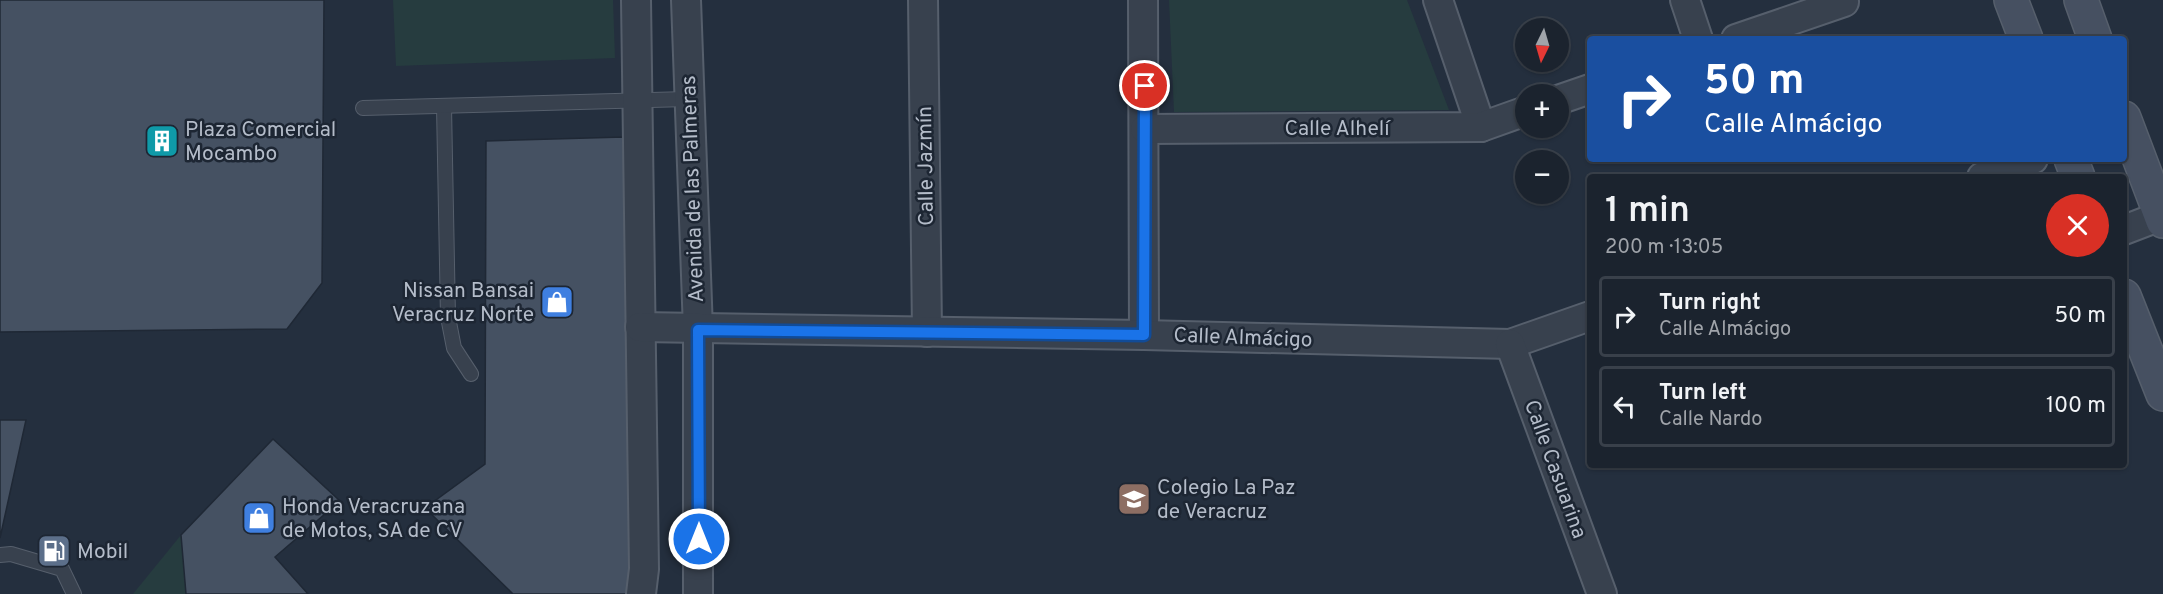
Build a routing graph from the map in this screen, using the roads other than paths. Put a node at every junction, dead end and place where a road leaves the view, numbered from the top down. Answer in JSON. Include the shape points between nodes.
{"nodes":[{"id":1,"x":636,"y":0,"type":"edge"},
{"id":2,"x":686,"y":0,"type":"edge"},
{"id":3,"x":923,"y":0,"type":"edge"},
{"id":4,"x":1143,"y":0,"type":"edge"},
{"id":5,"x":1438,"y":0,"type":"edge"},
{"id":6,"x":1685,"y":0,"type":"edge"},
{"id":7,"x":2012,"y":0,"type":"edge"},
{"id":8,"x":2081,"y":0,"type":"edge"},
{"id":9,"x":1844,"y":2,"type":"dead end"},
{"id":10,"x":1697,"y":36,"type":"edge"},
{"id":11,"x":1745,"y":36,"type":"edge"},
{"id":12,"x":2025,"y":36,"type":"edge"},
{"id":13,"x":2094,"y":36,"type":"edge"},
{"id":14,"x":1587,"y":90,"type":"edge"},
{"id":15,"x":1569,"y":96,"type":"edge"},
{"id":16,"x":687,"y":99,"type":"junction"},
{"id":17,"x":636,"y":101,"type":"junction"},
{"id":18,"x":444,"y":106,"type":"junction"},
{"id":19,"x":363,"y":108,"type":"dead end"},
{"id":20,"x":1515,"y":115,"type":"edge"},
{"id":21,"x":2127,"y":126,"type":"edge"},
{"id":22,"x":1481,"y":127,"type":"junction"},
{"id":23,"x":1145,"y":129,"type":"junction"},
{"id":24,"x":2024,"y":162,"type":"edge"},
{"id":25,"x":1990,"y":174,"type":"edge"},
{"id":26,"x":2162,"y":217,"type":"edge"},
{"id":27,"x":2127,"y":229,"type":"edge"},
{"id":28,"x":2127,"y":304,"type":"edge"},
{"id":29,"x":1587,"y":317,"type":"edge"},
{"id":30,"x":640,"y":327,"type":"junction"},
{"id":31,"x":698,"y":330,"type":"junction"},
{"id":32,"x":927,"y":332,"type":"junction"},
{"id":33,"x":1144,"y":335,"type":"junction"},
{"id":34,"x":1510,"y":344,"type":"junction"},
{"id":35,"x":471,"y":374,"type":"dead end"},
{"id":36,"x":2163,"y":394,"type":"edge"},
{"id":37,"x":0,"y":555,"type":"edge"},
{"id":38,"x":74,"y":594,"type":"edge"},
{"id":39,"x":641,"y":594,"type":"edge"},
{"id":40,"x":698,"y":594,"type":"edge"},
{"id":41,"x":1602,"y":594,"type":"edge"}],
"edges":[{"from":1,"to":17,"type":"street"},
{"from":2,"to":16,"type":"street","name":"Avenida de las Palmeras"},
{"from":3,"to":32,"type":"street","name":"Calle Jazmín"},
{"from":4,"to":23,"type":"street"},
{"from":5,"to":22,"type":"street"},
{"from":6,"to":10,"type":"street"},
{"from":7,"to":12,"type":"main road"},
{"from":8,"to":13,"type":"main road"},
{"from":9,"to":11,"type":"street"},
{"from":14,"to":15,"type":"street"},
{"from":16,"to":17,"type":"lane"},
{"from":16,"to":31,"type":"street","name":"Avenida de las Palmeras"},
{"from":17,"to":18,"type":"lane"},
{"from":17,"to":30,"type":"street"},
{"from":18,"to":19,"type":"lane"},
{"from":18,"to":35,"type":"lane","via":[[448,317],[454,348]]},
{"from":20,"to":22,"type":"street","name":"Calle Alhelí"},
{"from":21,"to":26,"type":"main road"},
{"from":22,"to":23,"type":"street","name":"Calle Alhelí"},
{"from":23,"to":33,"type":"street"},
{"from":24,"to":25,"type":"street"},
{"from":26,"to":27,"type":"street"},
{"from":28,"to":36,"type":"main road"},
{"from":29,"to":34,"type":"street","name":"Calle Almácigo"},
{"from":30,"to":31,"type":"street","name":"Calle Almácigo"},
{"from":30,"to":39,"type":"street","via":[[644,569]]},
{"from":31,"to":32,"type":"street","name":"Calle Almácigo"},
{"from":31,"to":40,"type":"street","name":"Avenida de las Palmeras"},
{"from":32,"to":33,"type":"street","name":"Calle Almácigo"},
{"from":33,"to":34,"type":"street","name":"Calle Almácigo"},
{"from":34,"to":41,"type":"street","name":"Calle Casuarina"},
{"from":37,"to":38,"type":"lane","via":[[11,554],[62,569]]}]}
